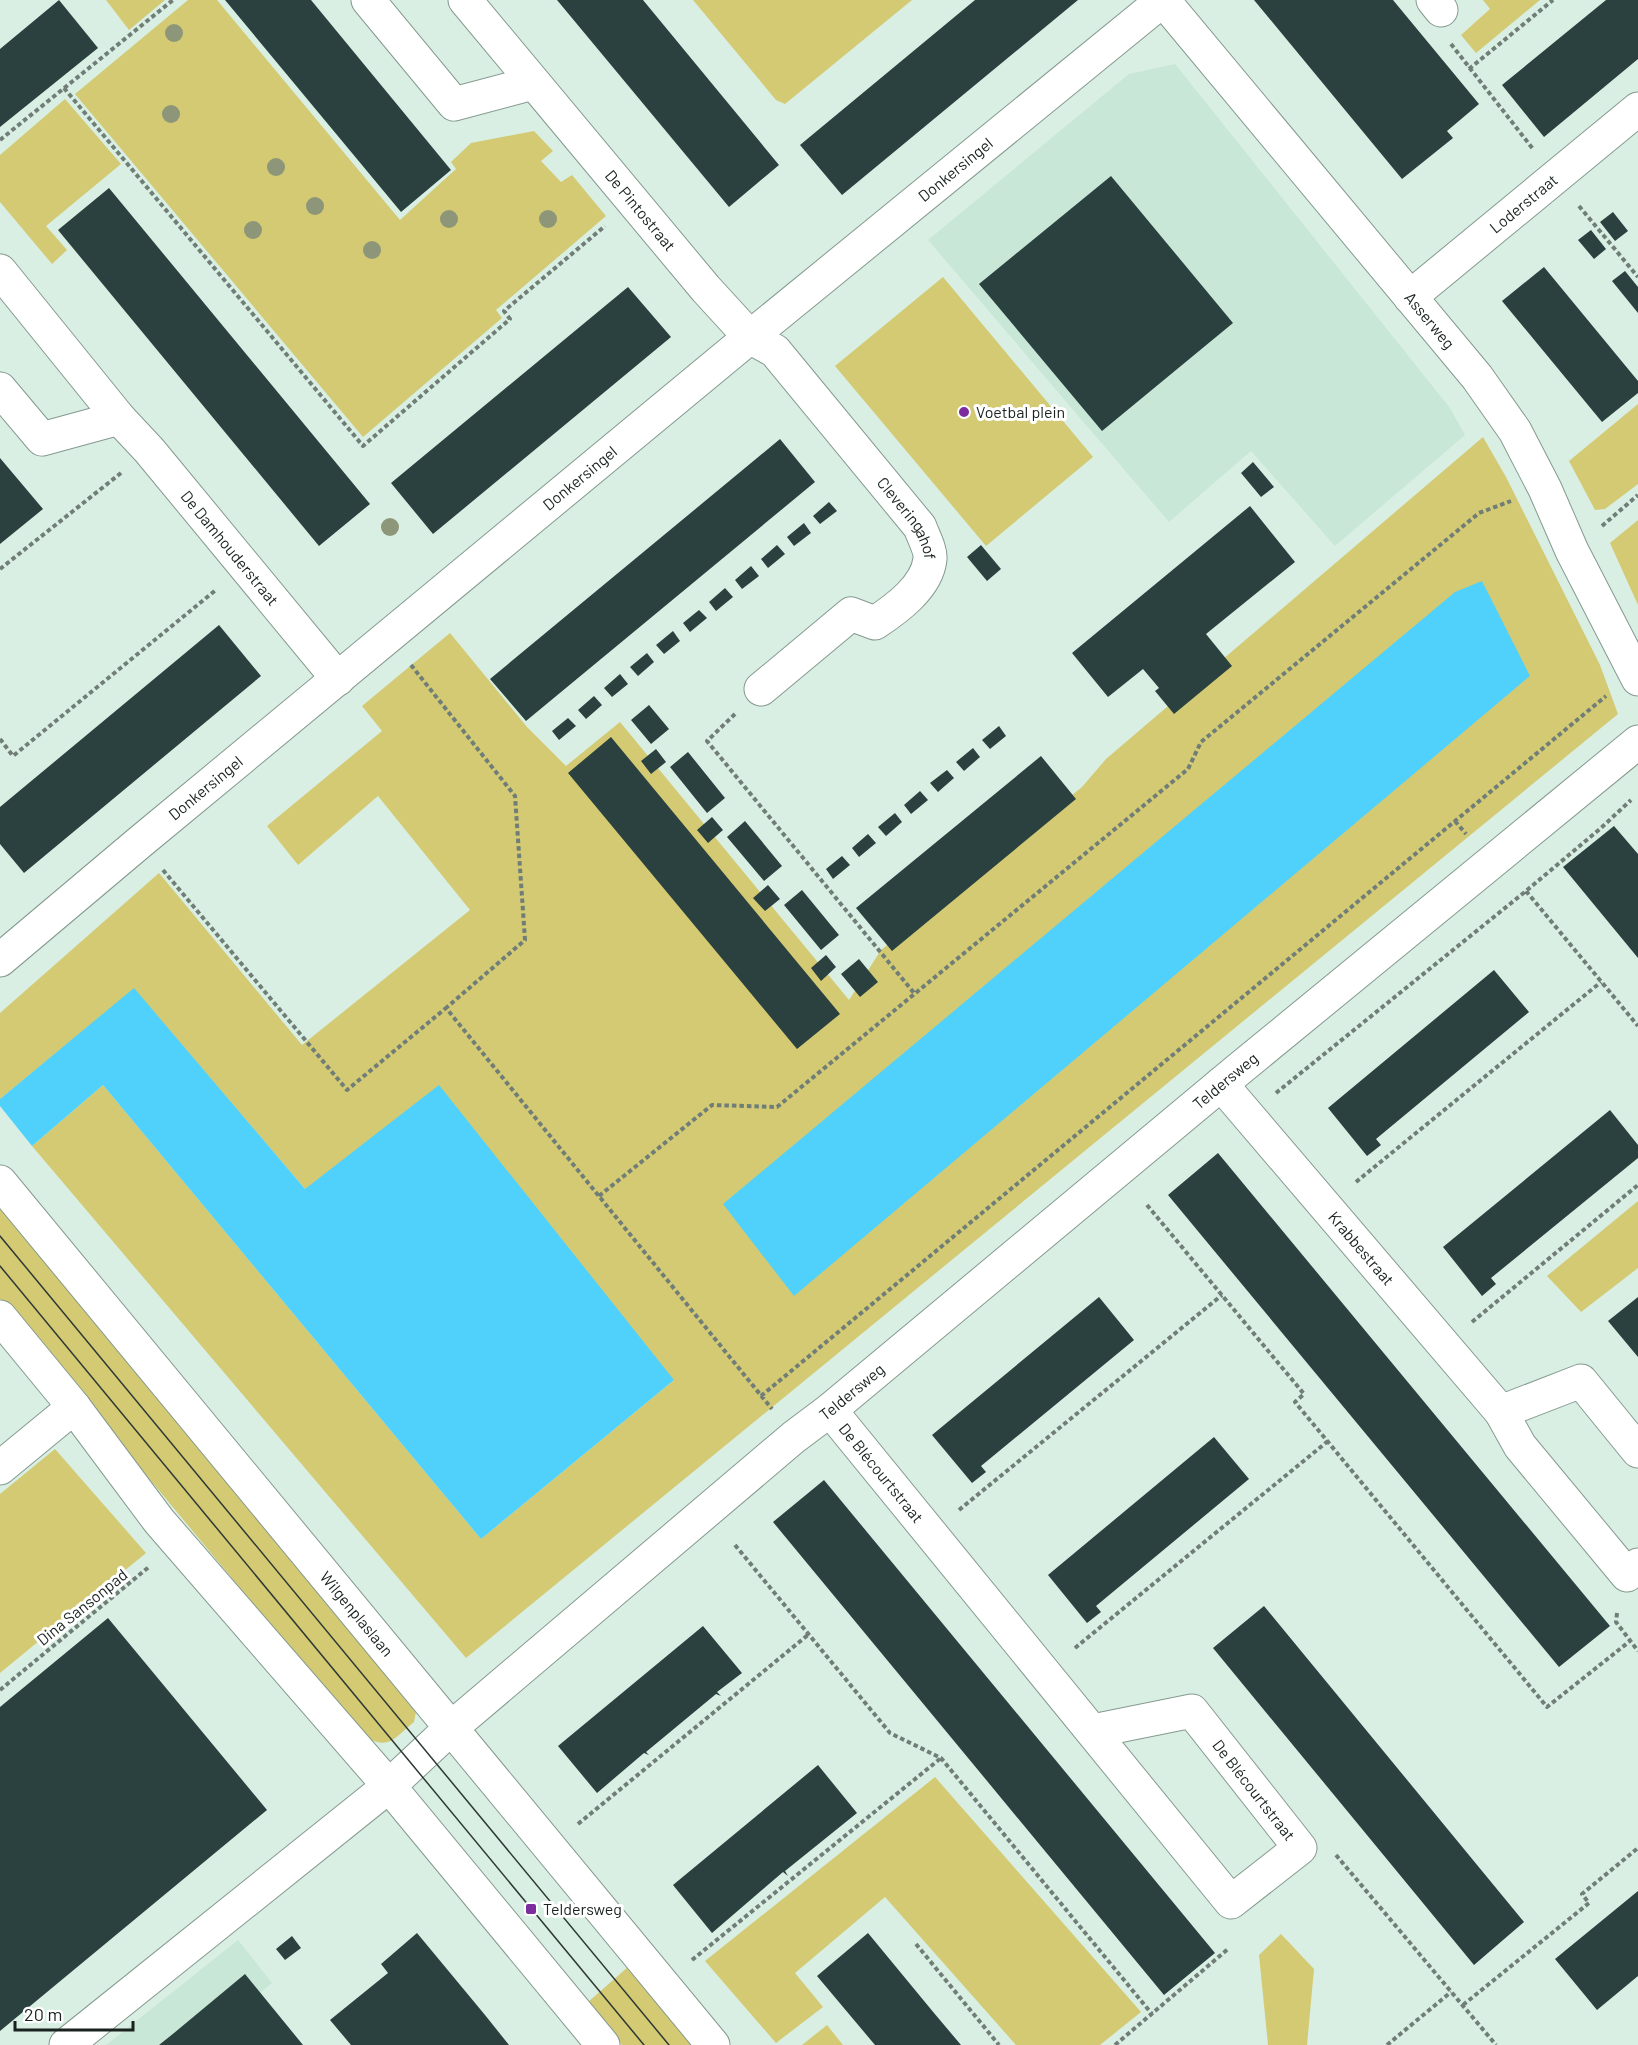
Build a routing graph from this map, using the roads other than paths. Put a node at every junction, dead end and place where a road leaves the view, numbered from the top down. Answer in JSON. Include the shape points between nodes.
{"nodes":[{"id":1,"x":368,"y":0,"type":"edge"},
{"id":2,"x":465,"y":0,"type":"edge"},
{"id":3,"x":1163,"y":0,"type":"edge"},
{"id":4,"x":533,"y":82,"type":"junction"},
{"id":5,"x":1638,"y":109,"type":"edge"},
{"id":6,"x":0,"y":271,"type":"edge"},
{"id":7,"x":1410,"y":297,"type":"junction"},
{"id":8,"x":750,"y":337,"type":"junction"},
{"id":9,"x":0,"y":389,"type":"edge"},
{"id":10,"x":119,"y":418,"type":"junction"},
{"id":11,"x":1637,"y":675,"type":"edge"},
{"id":12,"x":338,"y":679,"type":"junction"},
{"id":13,"x":761,"y":689,"type":"road end"},
{"id":14,"x":1638,"y":742,"type":"edge"},
{"id":15,"x":0,"y":960,"type":"edge"},
{"id":16,"x":1230,"y":1077,"type":"junction"},
{"id":17,"x":0,"y":1182,"type":"edge"},
{"id":18,"x":0,"y":1317,"type":"edge"},
{"id":19,"x":74,"y":1407,"type":"junction"},
{"id":20,"x":830,"y":1410,"type":"junction"},
{"id":21,"x":1501,"y":1412,"type":"junction"},
{"id":22,"x":1638,"y":1451,"type":"edge"},
{"id":23,"x":0,"y":1468,"type":"edge"},
{"id":24,"x":1638,"y":1565,"type":"edge"},
{"id":25,"x":451,"y":1728,"type":"junction"},
{"id":26,"x":1093,"y":1731,"type":"junction"},
{"id":27,"x":389,"y":1786,"type":"junction"},
{"id":28,"x":66,"y":2045,"type":"edge"},
{"id":29,"x":603,"y":2045,"type":"edge"},
{"id":30,"x":713,"y":2045,"type":"edge"}],
"edges":[{"from":1,"to":4,"type":"street","via":[[454,104]]},
{"from":2,"to":4,"type":"street","name":"De Pintostraat"},
{"from":3,"to":7,"type":"street","name":"Asserweg"},
{"from":3,"to":8,"type":"street","name":"Donkersingel"},
{"from":4,"to":8,"type":"street","name":"De Pintostraat"},
{"from":5,"to":7,"type":"street","name":"Loderstraat"},
{"from":6,"to":10,"type":"street","name":"De Damhouderstraat"},
{"from":7,"to":11,"type":"street","name":"Asserweg","via":[[1477,377],[1515,431]]},
{"from":8,"to":12,"type":"street","name":"Donkersingel"},
{"from":8,"to":13,"type":"street","name":"Cleveringahof","via":[[775,351],[920,527],[930,558],[925,576],[902,606],[875,623],[851,614]]},
{"from":9,"to":10,"type":"street","via":[[42,439]]},
{"from":10,"to":12,"type":"street","name":"De Damhouderstraat"},
{"from":12,"to":15,"type":"street","name":"Donkersingel"},
{"from":14,"to":16,"type":"street","name":"Teldersweg"},
{"from":16,"to":20,"type":"street","name":"Teldersweg"},
{"from":16,"to":21,"type":"street","name":"Krabbestraat"},
{"from":17,"to":25,"type":"street","name":"Wilgenplaslaan"},
{"from":18,"to":19,"type":"street"},
{"from":19,"to":23,"type":"street"},
{"from":19,"to":27,"type":"street","via":[[159,1521]]},
{"from":20,"to":25,"type":"street","name":"Teldersweg"},
{"from":20,"to":26,"type":"street","name":"De Blécourtstraat"},
{"from":21,"to":22,"type":"street","via":[[1581,1381]]},
{"from":21,"to":24,"type":"street","name":"Krabbestraat","via":[[1520,1446],[1627,1575]]},
{"from":25,"to":27,"type":"street","name":"Teldersweg"},
{"from":25,"to":30,"type":"street","name":"Wilgenplaslaan"},
{"from":26,"to":26,"type":"street","name":"De Blécourtstraat","via":[[1232,1902],[1300,1848],[1192,1711]]},
{"from":27,"to":28,"type":"street","name":"Teldersweg"},
{"from":27,"to":29,"type":"street"}]}
